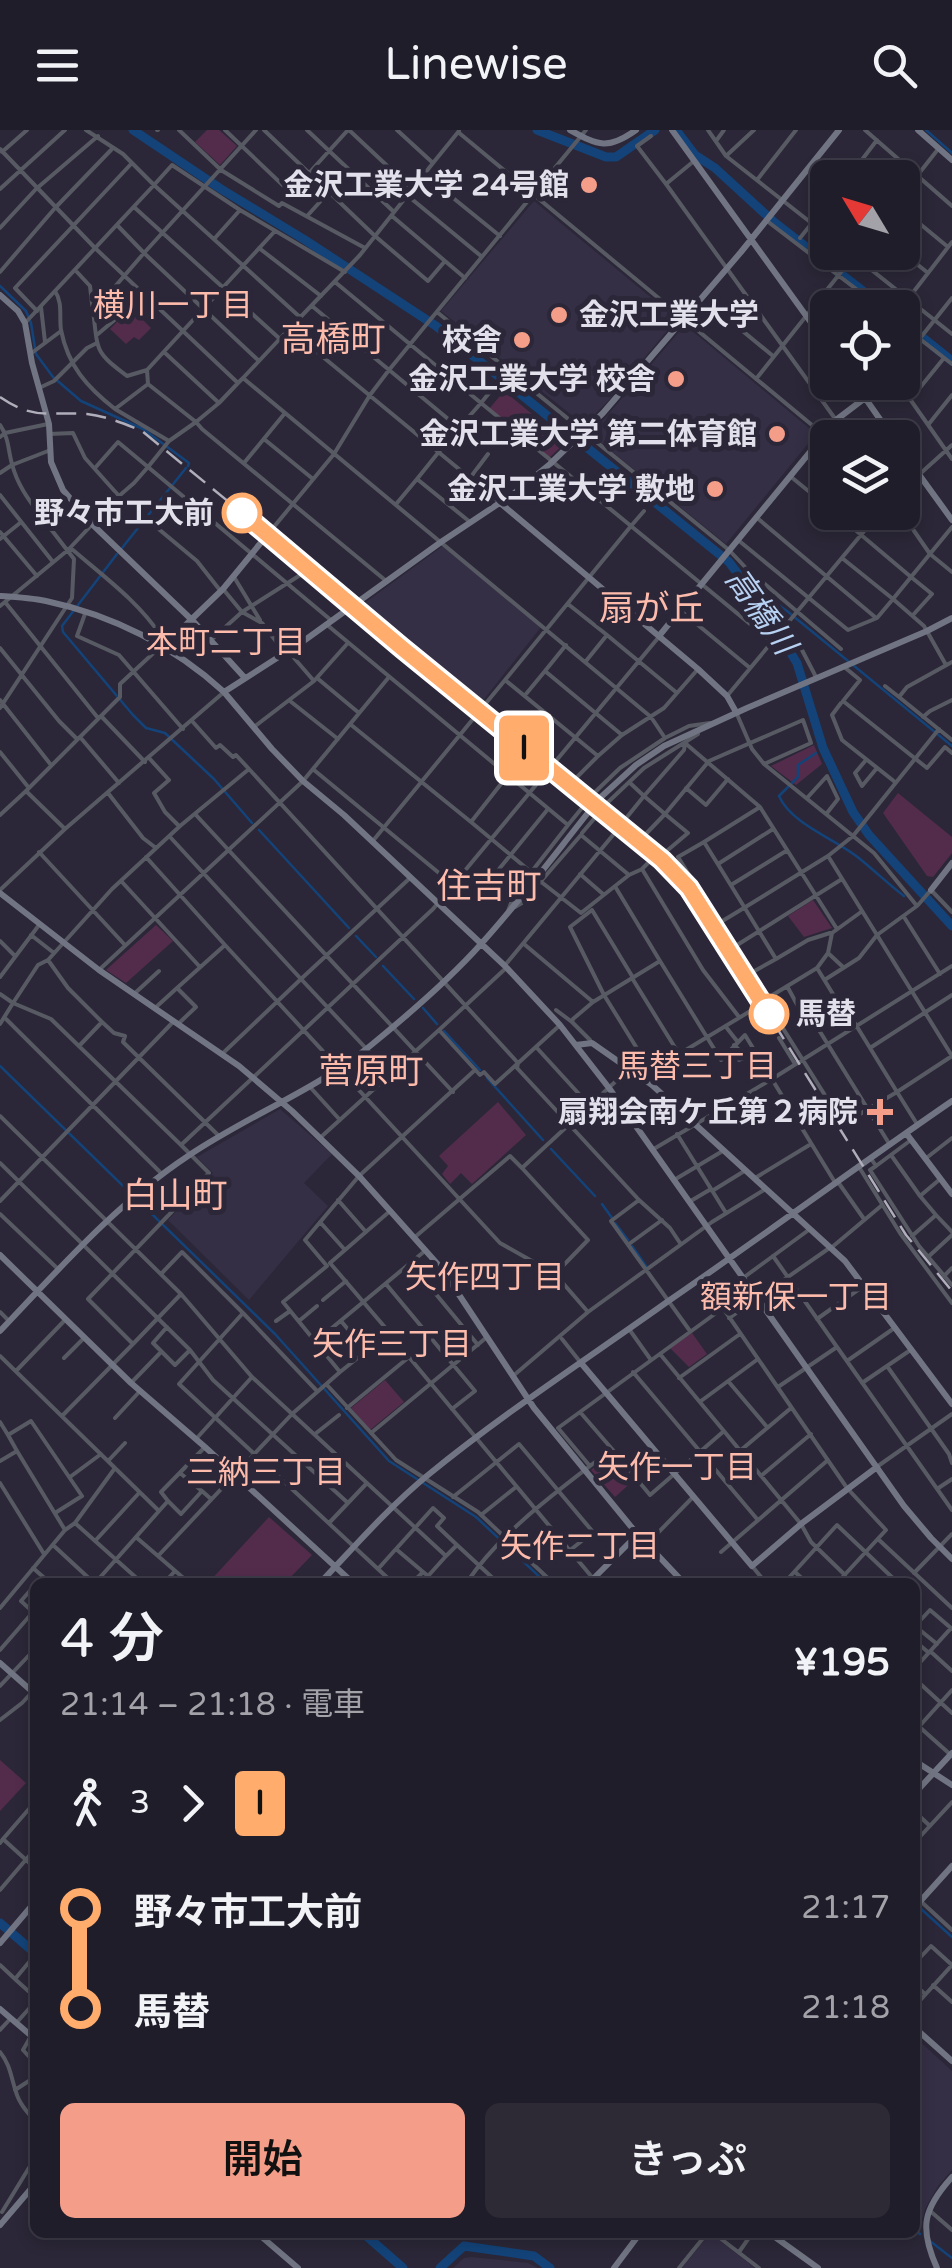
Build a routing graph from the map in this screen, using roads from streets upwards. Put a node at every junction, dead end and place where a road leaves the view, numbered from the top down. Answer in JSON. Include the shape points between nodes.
{"nodes":[{"id":1,"x":27,"y":130,"type":"edge"},
{"id":2,"x":65,"y":130,"type":"edge"},
{"id":3,"x":86,"y":130,"type":"edge"},
{"id":4,"x":178,"y":130,"type":"edge"},
{"id":5,"x":225,"y":130,"type":"edge"},
{"id":6,"x":256,"y":130,"type":"edge"},
{"id":7,"x":264,"y":130,"type":"edge"},
{"id":8,"x":307,"y":130,"type":"edge"},
{"id":9,"x":348,"y":130,"type":"edge"},
{"id":10,"x":397,"y":130,"type":"edge"},
{"id":11,"x":448,"y":130,"type":"edge"},
{"id":12,"x":570,"y":130,"type":"edge"},
{"id":13,"x":636,"y":130,"type":"edge"},
{"id":14,"x":672,"y":130,"type":"edge"},
{"id":15,"x":708,"y":130,"type":"edge"},
{"id":16,"x":724,"y":130,"type":"edge"},
{"id":17,"x":754,"y":130,"type":"edge"},
{"id":18,"x":796,"y":130,"type":"edge"},
{"id":19,"x":839,"y":130,"type":"edge"},
{"id":20,"x":865,"y":130,"type":"edge"},
{"id":21,"x":924,"y":132,"type":"edge"},
{"id":22,"x":458,"y":133,"type":"edge"},
{"id":23,"x":98,"y":136,"type":"junction"},
{"id":24,"x":582,"y":136,"type":"edge"},
{"id":25,"x":651,"y":136,"type":"dead end"},
{"id":26,"x":877,"y":140,"type":"junction"},
{"id":27,"x":716,"y":141,"type":"junction"},
{"id":28,"x":242,"y":145,"type":"junction"},
{"id":29,"x":113,"y":148,"type":"junction"},
{"id":30,"x":939,"y":148,"type":"junction"},
{"id":31,"x":1,"y":151,"type":"edge"},
{"id":32,"x":329,"y":151,"type":"junction"},
{"id":33,"x":726,"y":156,"type":"junction"},
{"id":34,"x":952,"y":159,"type":"edge"},
{"id":35,"x":861,"y":160,"type":"edge"},
{"id":36,"x":900,"y":160,"type":"edge"},
{"id":37,"x":694,"y":161,"type":"junction"},
{"id":38,"x":433,"y":163,"type":"junction"},
{"id":39,"x":131,"y":164,"type":"junction"},
{"id":40,"x":220,"y":171,"type":"junction"},
{"id":41,"x":20,"y":172,"type":"junction"},
{"id":42,"x":309,"y":173,"type":"junction"},
{"id":43,"x":920,"y":173,"type":"edge"},
{"id":44,"x":425,"y":174,"type":"junction"},
{"id":45,"x":920,"y":178,"type":"edge"},
{"id":46,"x":757,"y":180,"type":"junction"},
{"id":47,"x":666,"y":184,"type":"junction"},
{"id":48,"x":154,"y":185,"type":"junction"},
{"id":49,"x":1,"y":186,"type":"edge"},
{"id":50,"x":204,"y":188,"type":"junction"},
{"id":51,"x":36,"y":189,"type":"junction"},
{"id":52,"x":412,"y":190,"type":"junction"},
{"id":53,"x":329,"y":192,"type":"junction"},
{"id":54,"x":291,"y":193,"type":"junction"},
{"id":55,"x":534,"y":195,"type":"junction"},
{"id":56,"x":408,"y":196,"type":"junction"},
{"id":57,"x":783,"y":200,"type":"junction"},
{"id":58,"x":282,"y":203,"type":"junction"},
{"id":59,"x":952,"y":206,"type":"edge"},
{"id":60,"x":134,"y":207,"type":"junction"},
{"id":61,"x":56,"y":208,"type":"junction"},
{"id":62,"x":182,"y":210,"type":"junction"},
{"id":63,"x":240,"y":210,"type":"junction"},
{"id":64,"x":393,"y":214,"type":"junction"},
{"id":65,"x":308,"y":215,"type":"junction"},
{"id":66,"x":769,"y":219,"type":"junction"},
{"id":67,"x":810,"y":222,"type":"edge"},
{"id":68,"x":920,"y":222,"type":"edge"},
{"id":69,"x":74,"y":225,"type":"junction"},
{"id":70,"x":117,"y":225,"type":"junction"},
{"id":71,"x":810,"y":226,"type":"edge"},
{"id":72,"x":0,"y":228,"type":"edge"},
{"id":73,"x":275,"y":230,"type":"junction"},
{"id":74,"x":163,"y":232,"type":"junction"},
{"id":75,"x":375,"y":236,"type":"junction"},
{"id":76,"x":500,"y":236,"type":"junction"},
{"id":77,"x":214,"y":238,"type":"junction"},
{"id":78,"x":800,"y":238,"type":"dead end"},
{"id":79,"x":750,"y":241,"type":"junction"},
{"id":80,"x":950,"y":244,"type":"edge"},
{"id":81,"x":95,"y":248,"type":"junction"},
{"id":82,"x":259,"y":248,"type":"junction"},
{"id":83,"x":366,"y":248,"type":"junction"},
{"id":84,"x":144,"y":252,"type":"junction"},
{"id":85,"x":482,"y":257,"type":"junction"},
{"id":86,"x":445,"y":260,"type":"junction"},
{"id":87,"x":243,"y":266,"type":"junction"},
{"id":88,"x":920,"y":267,"type":"edge"},
{"id":89,"x":726,"y":269,"type":"junction"},
{"id":90,"x":75,"y":270,"type":"junction"},
{"id":91,"x":843,"y":270,"type":"edge"},
{"id":92,"x":873,"y":270,"type":"edge"},
{"id":93,"x":0,"y":272,"type":"edge"},
{"id":94,"x":345,"y":272,"type":"junction"},
{"id":95,"x":928,"y":273,"type":"junction"},
{"id":96,"x":841,"y":274,"type":"junction"},
{"id":97,"x":125,"y":276,"type":"junction"},
{"id":98,"x":465,"y":278,"type":"junction"},
{"id":99,"x":335,"y":282,"type":"junction"},
{"id":100,"x":224,"y":288,"type":"junction"},
{"id":101,"x":860,"y":290,"type":"edge"},
{"id":102,"x":897,"y":290,"type":"edge"},
{"id":103,"x":915,"y":290,"type":"edge"},
{"id":104,"x":55,"y":291,"type":"junction"},
{"id":105,"x":142,"y":293,"type":"junction"},
{"id":106,"x":0,"y":295,"type":"edge"},
{"id":107,"x":321,"y":296,"type":"junction"},
{"id":108,"x":747,"y":297,"type":"junction"},
{"id":109,"x":952,"y":298,"type":"edge"},
{"id":110,"x":312,"y":306,"type":"junction"},
{"id":111,"x":39,"y":308,"type":"junction"},
{"id":112,"x":920,"y":309,"type":"edge"},
{"id":113,"x":204,"y":310,"type":"junction"},
{"id":114,"x":93,"y":312,"type":"junction"},
{"id":115,"x":437,"y":312,"type":"junction"},
{"id":116,"x":806,"y":317,"type":"junction"},
{"id":117,"x":300,"y":318,"type":"junction"},
{"id":118,"x":684,"y":319,"type":"junction"},
{"id":119,"x":28,"y":320,"type":"junction"},
{"id":120,"x":934,"y":320,"type":"junction"},
{"id":121,"x":810,"y":322,"type":"edge"},
{"id":122,"x":289,"y":329,"type":"junction"},
{"id":123,"x":62,"y":331,"type":"junction"},
{"id":124,"x":182,"y":331,"type":"junction"},
{"id":125,"x":97,"y":334,"type":"junction"},
{"id":126,"x":952,"y":334,"type":"edge"},
{"id":127,"x":921,"y":337,"type":"joint"},
{"id":128,"x":280,"y":339,"type":"junction"},
{"id":129,"x":45,"y":343,"type":"junction"},
{"id":130,"x":96,"y":344,"type":"junction"},
{"id":131,"x":410,"y":344,"type":"junction"},
{"id":132,"x":783,"y":346,"type":"junction"},
{"id":133,"x":164,"y":352,"type":"junction"},
{"id":134,"x":31,"y":353,"type":"junction"},
{"id":135,"x":774,"y":356,"type":"junction"},
{"id":136,"x":944,"y":358,"type":"junction"},
{"id":137,"x":259,"y":360,"type":"junction"},
{"id":138,"x":71,"y":364,"type":"junction"},
{"id":139,"x":952,"y":364,"type":"edge"},
{"id":140,"x":147,"y":370,"type":"junction"},
{"id":141,"x":389,"y":370,"type":"junction"},
{"id":142,"x":756,"y":378,"type":"junction"},
{"id":143,"x":240,"y":380,"type":"junction"},
{"id":144,"x":148,"y":384,"type":"junction"},
{"id":145,"x":494,"y":387,"type":"dead end"},
{"id":146,"x":39,"y":388,"type":"junction"},
{"id":147,"x":920,"y":388,"type":"edge"},
{"id":148,"x":370,"y":395,"type":"junction"},
{"id":149,"x":952,"y":395,"type":"edge"},
{"id":150,"x":862,"y":400,"type":"edge"},
{"id":151,"x":910,"y":400,"type":"edge"},
{"id":152,"x":481,"y":402,"type":"junction"},
{"id":153,"x":219,"y":403,"type":"junction"},
{"id":154,"x":115,"y":409,"type":"junction"},
{"id":155,"x":285,"y":414,"type":"junction"},
{"id":156,"x":836,"y":420,"type":"joint"},
{"id":157,"x":196,"y":422,"type":"junction"},
{"id":158,"x":810,"y":423,"type":"edge"},
{"id":159,"x":0,"y":424,"type":"edge"},
{"id":160,"x":48,"y":424,"type":"junction"},
{"id":161,"x":928,"y":425,"type":"junction"},
{"id":162,"x":458,"y":428,"type":"junction"},
{"id":163,"x":584,"y":432,"type":"junction"},
{"id":164,"x":49,"y":434,"type":"junction"},
{"id":165,"x":3,"y":435,"type":"edge"},
{"id":166,"x":264,"y":439,"type":"junction"},
{"id":167,"x":167,"y":444,"type":"junction"},
{"id":168,"x":952,"y":446,"type":"edge"},
{"id":169,"x":48,"y":452,"type":"junction"},
{"id":170,"x":810,"y":452,"type":"edge"},
{"id":171,"x":947,"y":452,"type":"junction"},
{"id":172,"x":438,"y":453,"type":"junction"},
{"id":173,"x":334,"y":454,"type":"junction"},
{"id":174,"x":488,"y":454,"type":"dead end"},
{"id":175,"x":952,"y":459,"type":"edge"},
{"id":176,"x":552,"y":461,"type":"junction"},
{"id":177,"x":244,"y":464,"type":"junction"},
{"id":178,"x":12,"y":465,"type":"junction"},
{"id":179,"x":148,"y":466,"type":"junction"},
{"id":180,"x":96,"y":468,"type":"junction"},
{"id":181,"x":0,"y":473,"type":"edge"},
{"id":182,"x":790,"y":476,"type":"junction"},
{"id":183,"x":920,"y":476,"type":"joint"},
{"id":184,"x":470,"y":478,"type":"junction"},
{"id":185,"x":314,"y":479,"type":"junction"},
{"id":186,"x":416,"y":479,"type":"junction"},
{"id":187,"x":810,"y":492,"type":"edge"},
{"id":188,"x":0,"y":495,"type":"edge"},
{"id":189,"x":68,"y":496,"type":"junction"},
{"id":190,"x":119,"y":496,"type":"junction"},
{"id":191,"x":498,"y":502,"type":"junction"},
{"id":192,"x":396,"y":504,"type":"junction"},
{"id":193,"x":293,"y":505,"type":"junction"},
{"id":194,"x":644,"y":511,"type":"dead end"},
{"id":195,"x":40,"y":515,"type":"junction"},
{"id":196,"x":756,"y":518,"type":"junction"},
{"id":197,"x":952,"y":520,"type":"edge"},
{"id":198,"x":21,"y":522,"type":"junction"},
{"id":199,"x":470,"y":522,"type":"junction"},
{"id":200,"x":93,"y":525,"type":"junction"},
{"id":201,"x":631,"y":526,"type":"junction"},
{"id":202,"x":952,"y":528,"type":"edge"},
{"id":203,"x":855,"y":530,"type":"edge"},
{"id":204,"x":865,"y":530,"type":"edge"},
{"id":205,"x":913,"y":530,"type":"edge"},
{"id":206,"x":268,"y":534,"type":"joint"},
{"id":207,"x":861,"y":535,"type":"junction"},
{"id":208,"x":1,"y":536,"type":"edge"},
{"id":209,"x":738,"y":540,"type":"junction"},
{"id":210,"x":441,"y":542,"type":"junction"},
{"id":211,"x":68,"y":550,"type":"junction"},
{"id":212,"x":728,"y":551,"type":"junction"},
{"id":213,"x":252,"y":554,"type":"junction"},
{"id":214,"x":930,"y":554,"type":"junction"},
{"id":215,"x":842,"y":558,"type":"junction"},
{"id":216,"x":53,"y":562,"type":"junction"},
{"id":217,"x":305,"y":572,"type":"dead end"},
{"id":218,"x":952,"y":572,"type":"edge"},
{"id":219,"x":37,"y":576,"type":"junction"},
{"id":220,"x":827,"y":576,"type":"junction"},
{"id":221,"x":234,"y":577,"type":"junction"},
{"id":222,"x":590,"y":577,"type":"junction"},
{"id":223,"x":912,"y":577,"type":"junction"},
{"id":224,"x":386,"y":581,"type":"junction"},
{"id":225,"x":289,"y":583,"type":"junction"},
{"id":226,"x":701,"y":585,"type":"junction"},
{"id":227,"x":222,"y":590,"type":"junction"},
{"id":228,"x":809,"y":598,"type":"junction"},
{"id":229,"x":893,"y":599,"type":"junction"},
{"id":230,"x":4,"y":600,"type":"edge"},
{"id":231,"x":568,"y":604,"type":"junction"},
{"id":232,"x":252,"y":605,"type":"junction"},
{"id":233,"x":76,"y":608,"type":"junction"},
{"id":234,"x":680,"y":610,"type":"junction"},
{"id":235,"x":242,"y":612,"type":"junction"},
{"id":236,"x":797,"y":613,"type":"junction"},
{"id":237,"x":913,"y":615,"type":"junction"},
{"id":238,"x":877,"y":618,"type":"junction"},
{"id":239,"x":952,"y":618,"type":"edge"},
{"id":240,"x":191,"y":620,"type":"junction"},
{"id":241,"x":329,"y":622,"type":"junction"},
{"id":242,"x":789,"y":622,"type":"junction"},
{"id":243,"x":262,"y":623,"type":"junction"},
{"id":244,"x":546,"y":629,"type":"junction"},
{"id":245,"x":927,"y":631,"type":"junction"},
{"id":246,"x":607,"y":635,"type":"junction"},
{"id":247,"x":659,"y":636,"type":"junction"},
{"id":248,"x":211,"y":640,"type":"junction"},
{"id":249,"x":774,"y":640,"type":"junction"},
{"id":250,"x":348,"y":643,"type":"junction"},
{"id":251,"x":159,"y":644,"type":"junction"},
{"id":252,"x":566,"y":645,"type":"junction"},
{"id":253,"x":41,"y":646,"type":"junction"},
{"id":254,"x":0,"y":648,"type":"edge"},
{"id":255,"x":840,"y":648,"type":"dead end"},
{"id":256,"x":286,"y":652,"type":"junction"},
{"id":257,"x":586,"y":661,"type":"junction"},
{"id":258,"x":638,"y":661,"type":"junction"},
{"id":259,"x":949,"y":663,"type":"edge"},
{"id":260,"x":844,"y":666,"type":"junction"},
{"id":261,"x":750,"y":668,"type":"junction"},
{"id":262,"x":698,"y":669,"type":"junction"},
{"id":263,"x":546,"y":671,"type":"junction"},
{"id":264,"x":134,"y":672,"type":"junction"},
{"id":265,"x":22,"y":676,"type":"junction"},
{"id":266,"x":244,"y":677,"type":"junction"},
{"id":267,"x":389,"y":677,"type":"junction"},
{"id":268,"x":816,"y":678,"type":"junction"},
{"id":269,"x":315,"y":680,"type":"junction"},
{"id":270,"x":505,"y":680,"type":"junction"},
{"id":271,"x":886,"y":686,"type":"dead end"},
{"id":272,"x":617,"y":687,"type":"junction"},
{"id":273,"x":224,"y":692,"type":"junction"},
{"id":274,"x":677,"y":693,"type":"junction"},
{"id":275,"x":525,"y":696,"type":"junction"},
{"id":276,"x":727,"y":696,"type":"junction"},
{"id":277,"x":899,"y":697,"type":"junction"},
{"id":278,"x":952,"y":700,"type":"edge"},
{"id":279,"x":290,"y":701,"type":"junction"},
{"id":280,"x":843,"y":702,"type":"junction"},
{"id":281,"x":1,"y":704,"type":"edge"},
{"id":282,"x":596,"y":712,"type":"junction"},
{"id":283,"x":736,"y":712,"type":"junction"},
{"id":284,"x":359,"y":713,"type":"junction"},
{"id":285,"x":652,"y":716,"type":"junction"},
{"id":286,"x":100,"y":717,"type":"junction"},
{"id":287,"x":923,"y":717,"type":"junction"},
{"id":288,"x":192,"y":721,"type":"junction"},
{"id":289,"x":714,"y":723,"type":"junction"},
{"id":290,"x":350,"y":724,"type":"junction"},
{"id":291,"x":253,"y":727,"type":"junction"},
{"id":292,"x":183,"y":729,"type":"junction"},
{"id":293,"x":937,"y":732,"type":"junction"},
{"id":294,"x":460,"y":734,"type":"junction"},
{"id":295,"x":622,"y":735,"type":"junction"},
{"id":296,"x":575,"y":737,"type":"junction"},
{"id":297,"x":78,"y":738,"type":"junction"},
{"id":298,"x":338,"y":738,"type":"junction"},
{"id":299,"x":665,"y":738,"type":"junction"},
{"id":300,"x":952,"y":740,"type":"edge"},
{"id":301,"x":685,"y":743,"type":"junction"},
{"id":302,"x":749,"y":744,"type":"junction"},
{"id":303,"x":0,"y":752,"type":"edge"},
{"id":304,"x":952,"y":753,"type":"edge"},
{"id":305,"x":598,"y":756,"type":"junction"},
{"id":306,"x":914,"y":759,"type":"junction"},
{"id":307,"x":147,"y":760,"type":"junction"},
{"id":308,"x":866,"y":760,"type":"junction"},
{"id":309,"x":709,"y":761,"type":"junction"},
{"id":310,"x":52,"y":764,"type":"junction"},
{"id":311,"x":764,"y":764,"type":"junction"},
{"id":312,"x":877,"y":768,"type":"junction"},
{"id":313,"x":248,"y":769,"type":"junction"},
{"id":314,"x":313,"y":770,"type":"junction"},
{"id":315,"x":508,"y":775,"type":"junction"},
{"id":316,"x":728,"y":779,"type":"junction"},
{"id":317,"x":304,"y":781,"type":"junction"},
{"id":318,"x":422,"y":782,"type":"junction"},
{"id":319,"x":629,"y":782,"type":"junction"},
{"id":320,"x":895,"y":782,"type":"junction"},
{"id":321,"x":120,"y":783,"type":"junction"},
{"id":322,"x":686,"y":788,"type":"junction"},
{"id":323,"x":28,"y":790,"type":"junction"},
{"id":324,"x":108,"y":792,"type":"junction"},
{"id":325,"x":530,"y":793,"type":"junction"},
{"id":326,"x":596,"y":796,"type":"junction"},
{"id":327,"x":644,"y":796,"type":"junction"},
{"id":328,"x":808,"y":798,"type":"junction"},
{"id":329,"x":281,"y":803,"type":"junction"},
{"id":330,"x":760,"y":807,"type":"junction"},
{"id":331,"x":591,"y":808,"type":"dead end"},
{"id":332,"x":548,"y":809,"type":"junction"},
{"id":333,"x":826,"y":813,"type":"junction"},
{"id":334,"x":196,"y":814,"type":"junction"},
{"id":335,"x":665,"y":814,"type":"junction"},
{"id":336,"x":0,"y":816,"type":"edge"},
{"id":337,"x":470,"y":822,"type":"junction"},
{"id":338,"x":623,"y":822,"type":"dead end"},
{"id":339,"x":568,"y":824,"type":"junction"},
{"id":340,"x":180,"y":826,"type":"junction"},
{"id":341,"x":65,"y":828,"type":"junction"},
{"id":342,"x":384,"y":828,"type":"junction"},
{"id":343,"x":773,"y":829,"type":"junction"},
{"id":344,"x":581,"y":835,"type":"junction"},
{"id":345,"x":170,"y":836,"type":"junction"},
{"id":346,"x":853,"y":836,"type":"junction"},
{"id":347,"x":490,"y":839,"type":"junction"},
{"id":348,"x":372,"y":842,"type":"junction"},
{"id":349,"x":704,"y":842,"type":"junction"},
{"id":350,"x":156,"y":848,"type":"junction"},
{"id":351,"x":230,"y":849,"type":"junction"},
{"id":352,"x":600,"y":850,"type":"junction"},
{"id":353,"x":786,"y":851,"type":"junction"},
{"id":354,"x":40,"y":852,"type":"junction"},
{"id":355,"x":510,"y":856,"type":"junction"},
{"id":356,"x":828,"y":856,"type":"junction"},
{"id":357,"x":146,"y":857,"type":"junction"},
{"id":358,"x":718,"y":864,"type":"junction"},
{"id":359,"x":950,"y":868,"type":"edge"},
{"id":360,"x":642,"y":869,"type":"junction"},
{"id":361,"x":531,"y":872,"type":"junction"},
{"id":362,"x":204,"y":873,"type":"junction"},
{"id":363,"x":800,"y":873,"type":"junction"},
{"id":364,"x":580,"y":874,"type":"junction"},
{"id":365,"x":629,"y":875,"type":"junction"},
{"id":366,"x":410,"y":878,"type":"junction"},
{"id":367,"x":842,"y":879,"type":"junction"},
{"id":368,"x":121,"y":880,"type":"junction"},
{"id":369,"x":540,"y":881,"type":"junction"},
{"id":370,"x":452,"y":885,"type":"junction"},
{"id":371,"x":731,"y":885,"type":"junction"},
{"id":372,"x":615,"y":887,"type":"junction"},
{"id":373,"x":930,"y":890,"type":"junction"},
{"id":374,"x":0,"y":892,"type":"edge"},
{"id":375,"x":180,"y":895,"type":"junction"},
{"id":376,"x":605,"y":895,"type":"junction"},
{"id":377,"x":814,"y":896,"type":"junction"},
{"id":378,"x":561,"y":897,"type":"junction"},
{"id":379,"x":438,"y":904,"type":"junction"},
{"id":380,"x":919,"y":904,"type":"junction"},
{"id":381,"x":94,"y":908,"type":"junction"},
{"id":382,"x":744,"y":908,"type":"junction"},
{"id":383,"x":377,"y":909,"type":"junction"},
{"id":384,"x":507,"y":912,"type":"junction"},
{"id":385,"x":862,"y":912,"type":"junction"},
{"id":386,"x":952,"y":912,"type":"edge"},
{"id":387,"x":582,"y":915,"type":"junction"},
{"id":388,"x":904,"y":916,"type":"junction"},
{"id":389,"x":154,"y":918,"type":"junction"},
{"id":390,"x":41,"y":923,"type":"junction"},
{"id":391,"x":719,"y":923,"type":"junction"},
{"id":392,"x":758,"y":930,"type":"junction"},
{"id":393,"x":834,"y":931,"type":"junction"},
{"id":394,"x":31,"y":935,"type":"junction"},
{"id":395,"x":877,"y":935,"type":"junction"},
{"id":396,"x":404,"y":938,"type":"junction"},
{"id":397,"x":0,"y":940,"type":"edge"},
{"id":398,"x":64,"y":942,"type":"junction"},
{"id":399,"x":482,"y":944,"type":"junction"},
{"id":400,"x":524,"y":944,"type":"junction"},
{"id":401,"x":126,"y":945,"type":"junction"},
{"id":402,"x":225,"y":945,"type":"junction"},
{"id":403,"x":734,"y":947,"type":"junction"},
{"id":404,"x":54,"y":953,"type":"junction"},
{"id":405,"x":828,"y":953,"type":"junction"},
{"id":406,"x":15,"y":956,"type":"junction"},
{"id":407,"x":327,"y":956,"type":"junction"},
{"id":408,"x":776,"y":959,"type":"junction"},
{"id":409,"x":48,"y":960,"type":"junction"},
{"id":410,"x":660,"y":960,"type":"junction"},
{"id":411,"x":506,"y":966,"type":"junction"},
{"id":412,"x":952,"y":966,"type":"edge"},
{"id":413,"x":200,"y":967,"type":"junction"},
{"id":414,"x":843,"y":967,"type":"junction"},
{"id":415,"x":817,"y":968,"type":"junction"},
{"id":416,"x":99,"y":970,"type":"junction"},
{"id":417,"x":159,"y":971,"type":"dead end"},
{"id":418,"x":749,"y":974,"type":"junction"},
{"id":419,"x":940,"y":974,"type":"junction"},
{"id":420,"x":0,"y":977,"type":"edge"},
{"id":421,"x":632,"y":977,"type":"junction"},
{"id":422,"x":301,"y":979,"type":"junction"},
{"id":423,"x":826,"y":979,"type":"junction"},
{"id":424,"x":443,"y":981,"type":"junction"},
{"id":425,"x":354,"y":985,"type":"junction"},
{"id":426,"x":788,"y":986,"type":"junction"},
{"id":427,"x":177,"y":988,"type":"junction"},
{"id":428,"x":911,"y":992,"type":"junction"},
{"id":429,"x":0,"y":994,"type":"edge"},
{"id":430,"x":134,"y":994,"type":"junction"},
{"id":431,"x":604,"y":995,"type":"junction"},
{"id":432,"x":952,"y":996,"type":"edge"},
{"id":433,"x":766,"y":999,"type":"junction"},
{"id":434,"x":277,"y":1001,"type":"junction"},
{"id":435,"x":593,"y":1002,"type":"junction"},
{"id":436,"x":13,"y":1003,"type":"junction"},
{"id":437,"x":466,"y":1005,"type":"junction"},
{"id":438,"x":155,"y":1008,"type":"junction"},
{"id":439,"x":328,"y":1008,"type":"junction"},
{"id":440,"x":556,"y":1010,"type":"dead end"},
{"id":441,"x":925,"y":1012,"type":"junction"},
{"id":442,"x":774,"y":1014,"type":"dead end"},
{"id":443,"x":740,"y":1017,"type":"junction"},
{"id":444,"x":4,"y":1018,"type":"junction"},
{"id":445,"x":102,"y":1022,"type":"junction"},
{"id":446,"x":572,"y":1022,"type":"junction"},
{"id":447,"x":176,"y":1023,"type":"junction"},
{"id":448,"x":0,"y":1024,"type":"edge"},
{"id":449,"x":560,"y":1025,"type":"junction"},
{"id":450,"x":726,"y":1026,"type":"junction"},
{"id":451,"x":855,"y":1026,"type":"junction"},
{"id":452,"x":393,"y":1028,"type":"junction"},
{"id":453,"x":438,"y":1030,"type":"junction"},
{"id":454,"x":304,"y":1031,"type":"junction"},
{"id":455,"x":706,"y":1037,"type":"junction"},
{"id":456,"x":779,"y":1038,"type":"dead end"},
{"id":457,"x":592,"y":1043,"type":"junction"},
{"id":458,"x":736,"y":1043,"type":"junction"},
{"id":459,"x":827,"y":1043,"type":"junction"},
{"id":460,"x":576,"y":1044,"type":"junction"},
{"id":461,"x":79,"y":1046,"type":"junction"},
{"id":462,"x":536,"y":1047,"type":"junction"},
{"id":463,"x":870,"y":1048,"type":"junction"},
{"id":464,"x":366,"y":1049,"type":"junction"},
{"id":465,"x":415,"y":1051,"type":"junction"},
{"id":466,"x":756,"y":1053,"type":"junction"},
{"id":467,"x":222,"y":1054,"type":"junction"},
{"id":468,"x":679,"y":1054,"type":"junction"},
{"id":469,"x":140,"y":1058,"type":"junction"},
{"id":470,"x":802,"y":1060,"type":"junction"},
{"id":471,"x":518,"y":1063,"type":"junction"},
{"id":472,"x":795,"y":1064,"type":"junction"},
{"id":473,"x":338,"y":1068,"type":"junction"},
{"id":474,"x":475,"y":1070,"type":"junction"},
{"id":475,"x":628,"y":1070,"type":"junction"},
{"id":476,"x":651,"y":1071,"type":"junction"},
{"id":477,"x":390,"y":1074,"type":"junction"},
{"id":478,"x":252,"y":1078,"type":"junction"},
{"id":479,"x":644,"y":1079,"type":"junction"},
{"id":480,"x":772,"y":1079,"type":"junction"},
{"id":481,"x":116,"y":1082,"type":"junction"},
{"id":482,"x":309,"y":1086,"type":"junction"},
{"id":483,"x":609,"y":1088,"type":"junction"},
{"id":484,"x":452,"y":1092,"type":"junction"},
{"id":485,"x":897,"y":1092,"type":"junction"},
{"id":486,"x":366,"y":1097,"type":"junction"},
{"id":487,"x":952,"y":1101,"type":"edge"},
{"id":488,"x":282,"y":1103,"type":"junction"},
{"id":489,"x":94,"y":1106,"type":"junction"},
{"id":490,"x":590,"y":1106,"type":"junction"},
{"id":491,"x":868,"y":1109,"type":"junction"},
{"id":492,"x":0,"y":1116,"type":"edge"},
{"id":493,"x":340,"y":1120,"type":"junction"},
{"id":494,"x":204,"y":1122,"type":"junction"},
{"id":495,"x":694,"y":1123,"type":"junction"},
{"id":496,"x":569,"y":1125,"type":"junction"},
{"id":497,"x":918,"y":1125,"type":"junction"},
{"id":498,"x":677,"y":1134,"type":"junction"},
{"id":499,"x":220,"y":1136,"type":"junction"},
{"id":500,"x":403,"y":1137,"type":"junction"},
{"id":501,"x":909,"y":1137,"type":"junction"},
{"id":502,"x":320,"y":1138,"type":"junction"},
{"id":503,"x":950,"y":1140,"type":"edge"},
{"id":504,"x":811,"y":1144,"type":"junction"},
{"id":505,"x":181,"y":1145,"type":"junction"},
{"id":506,"x":890,"y":1145,"type":"junction"},
{"id":507,"x":652,"y":1150,"type":"junction"},
{"id":508,"x":724,"y":1150,"type":"junction"},
{"id":509,"x":952,"y":1150,"type":"edge"},
{"id":510,"x":190,"y":1154,"type":"junction"},
{"id":511,"x":891,"y":1155,"type":"junction"},
{"id":512,"x":42,"y":1158,"type":"junction"},
{"id":513,"x":925,"y":1159,"type":"junction"},
{"id":514,"x":873,"y":1162,"type":"junction"},
{"id":515,"x":0,"y":1163,"type":"edge"},
{"id":516,"x":697,"y":1166,"type":"junction"},
{"id":517,"x":859,"y":1167,"type":"junction"},
{"id":518,"x":522,"y":1168,"type":"junction"},
{"id":519,"x":746,"y":1170,"type":"junction"},
{"id":520,"x":162,"y":1174,"type":"junction"},
{"id":521,"x":359,"y":1176,"type":"junction"},
{"id":522,"x":754,"y":1178,"type":"junction"},
{"id":523,"x":674,"y":1180,"type":"junction"},
{"id":524,"x":939,"y":1180,"type":"junction"},
{"id":525,"x":19,"y":1182,"type":"junction"},
{"id":526,"x":837,"y":1183,"type":"junction"},
{"id":527,"x":766,"y":1188,"type":"junction"},
{"id":528,"x":712,"y":1190,"type":"junction"},
{"id":529,"x":952,"y":1194,"type":"edge"},
{"id":530,"x":920,"y":1196,"type":"junction"},
{"id":531,"x":0,"y":1200,"type":"edge"},
{"id":532,"x":338,"y":1200,"type":"junction"},
{"id":533,"x":460,"y":1200,"type":"junction"},
{"id":534,"x":638,"y":1200,"type":"junction"},
{"id":535,"x":690,"y":1202,"type":"junction"},
{"id":536,"x":882,"y":1205,"type":"junction"},
{"id":537,"x":390,"y":1212,"type":"junction"},
{"id":538,"x":726,"y":1213,"type":"junction"},
{"id":539,"x":0,"y":1214,"type":"edge"},
{"id":540,"x":794,"y":1214,"type":"junction"},
{"id":541,"x":936,"y":1215,"type":"junction"},
{"id":542,"x":662,"y":1220,"type":"junction"},
{"id":543,"x":864,"y":1220,"type":"junction"},
{"id":544,"x":107,"y":1221,"type":"junction"},
{"id":545,"x":320,"y":1222,"type":"junction"},
{"id":546,"x":706,"y":1226,"type":"junction"},
{"id":547,"x":810,"y":1229,"type":"junction"},
{"id":548,"x":366,"y":1232,"type":"junction"},
{"id":549,"x":952,"y":1234,"type":"edge"},
{"id":550,"x":912,"y":1236,"type":"junction"},
{"id":551,"x":415,"y":1238,"type":"junction"},
{"id":552,"x":682,"y":1244,"type":"junction"},
{"id":553,"x":628,"y":1245,"type":"junction"},
{"id":554,"x":83,"y":1246,"type":"junction"},
{"id":555,"x":831,"y":1248,"type":"junction"},
{"id":556,"x":135,"y":1249,"type":"junction"},
{"id":557,"x":345,"y":1250,"type":"junction"},
{"id":558,"x":426,"y":1250,"type":"junction"},
{"id":559,"x":0,"y":1255,"type":"edge"},
{"id":560,"x":773,"y":1256,"type":"junction"},
{"id":561,"x":928,"y":1257,"type":"junction"},
{"id":562,"x":729,"y":1259,"type":"junction"},
{"id":563,"x":411,"y":1263,"type":"junction"},
{"id":564,"x":328,"y":1264,"type":"junction"},
{"id":565,"x":952,"y":1268,"type":"edge"},
{"id":566,"x":59,"y":1270,"type":"junction"},
{"id":567,"x":647,"y":1270,"type":"junction"},
{"id":568,"x":112,"y":1273,"type":"junction"},
{"id":569,"x":161,"y":1274,"type":"junction"},
{"id":570,"x":556,"y":1274,"type":"junction"},
{"id":571,"x":944,"y":1276,"type":"junction"},
{"id":572,"x":788,"y":1277,"type":"junction"},
{"id":573,"x":742,"y":1278,"type":"junction"},
{"id":574,"x":346,"y":1281,"type":"junction"},
{"id":575,"x":386,"y":1284,"type":"junction"},
{"id":576,"x":952,"y":1284,"type":"edge"},
{"id":577,"x":865,"y":1285,"type":"junction"},
{"id":578,"x":37,"y":1292,"type":"junction"},
{"id":579,"x":181,"y":1294,"type":"junction"},
{"id":580,"x":757,"y":1299,"type":"junction"},
{"id":581,"x":323,"y":1300,"type":"dead end"},
{"id":582,"x":669,"y":1301,"type":"junction"},
{"id":583,"x":364,"y":1303,"type":"junction"},
{"id":584,"x":952,"y":1303,"type":"edge"},
{"id":585,"x":317,"y":1306,"type":"dead end"},
{"id":586,"x":290,"y":1311,"type":"junction"},
{"id":587,"x":0,"y":1312,"type":"edge"},
{"id":588,"x":588,"y":1312,"type":"junction"},
{"id":589,"x":243,"y":1313,"type":"junction"},
{"id":590,"x":158,"y":1318,"type":"junction"},
{"id":591,"x":730,"y":1318,"type":"junction"},
{"id":592,"x":817,"y":1319,"type":"junction"},
{"id":593,"x":66,"y":1320,"type":"junction"},
{"id":594,"x":9,"y":1321,"type":"junction"},
{"id":595,"x":340,"y":1321,"type":"junction"},
{"id":596,"x":276,"y":1322,"type":"dead end"},
{"id":597,"x":298,"y":1322,"type":"junction"},
{"id":598,"x":167,"y":1327,"type":"junction"},
{"id":599,"x":896,"y":1327,"type":"junction"},
{"id":600,"x":629,"y":1329,"type":"junction"},
{"id":601,"x":0,"y":1330,"type":"edge"},
{"id":602,"x":690,"y":1331,"type":"junction"},
{"id":603,"x":389,"y":1332,"type":"junction"},
{"id":604,"x":740,"y":1334,"type":"junction"},
{"id":605,"x":487,"y":1337,"type":"junction"},
{"id":606,"x":84,"y":1338,"type":"junction"},
{"id":607,"x":561,"y":1338,"type":"junction"},
{"id":608,"x":220,"y":1340,"type":"junction"},
{"id":609,"x":315,"y":1342,"type":"junction"},
{"id":610,"x":133,"y":1344,"type":"junction"},
{"id":611,"x":478,"y":1345,"type":"junction"},
{"id":612,"x":837,"y":1347,"type":"junction"},
{"id":613,"x":912,"y":1348,"type":"junction"},
{"id":614,"x":190,"y":1350,"type":"junction"},
{"id":615,"x":162,"y":1352,"type":"junction"},
{"id":616,"x":367,"y":1352,"type":"junction"},
{"id":617,"x":660,"y":1354,"type":"junction"},
{"id":618,"x":0,"y":1356,"type":"edge"},
{"id":619,"x":409,"y":1357,"type":"junction"},
{"id":620,"x":64,"y":1358,"type":"dead end"},
{"id":621,"x":200,"y":1360,"type":"junction"},
{"id":622,"x":650,"y":1360,"type":"junction"},
{"id":623,"x":758,"y":1360,"type":"junction"},
{"id":624,"x":847,"y":1361,"type":"junction"},
{"id":625,"x":581,"y":1363,"type":"junction"},
{"id":626,"x":113,"y":1366,"type":"junction"},
{"id":627,"x":454,"y":1366,"type":"junction"},
{"id":628,"x":887,"y":1366,"type":"junction"},
{"id":629,"x":806,"y":1368,"type":"junction"},
{"id":630,"x":16,"y":1371,"type":"junction"},
{"id":631,"x":340,"y":1372,"type":"junction"},
{"id":632,"x":633,"y":1372,"type":"junction"},
{"id":633,"x":512,"y":1376,"type":"junction"},
{"id":634,"x":252,"y":1378,"type":"junction"},
{"id":635,"x":679,"y":1378,"type":"junction"},
{"id":636,"x":728,"y":1381,"type":"junction"},
{"id":637,"x":131,"y":1383,"type":"junction"},
{"id":638,"x":862,"y":1383,"type":"junction"},
{"id":639,"x":431,"y":1385,"type":"junction"},
{"id":640,"x":322,"y":1388,"type":"junction"},
{"id":641,"x":778,"y":1388,"type":"junction"},
{"id":642,"x":140,"y":1391,"type":"junction"},
{"id":643,"x":605,"y":1392,"type":"junction"},
{"id":644,"x":232,"y":1398,"type":"junction"},
{"id":645,"x":529,"y":1400,"type":"junction"},
{"id":646,"x":700,"y":1402,"type":"junction"},
{"id":647,"x":952,"y":1404,"type":"edge"},
{"id":648,"x":348,"y":1408,"type":"junction"},
{"id":649,"x":792,"y":1408,"type":"junction"},
{"id":650,"x":452,"y":1410,"type":"junction"},
{"id":651,"x":580,"y":1412,"type":"junction"},
{"id":652,"x":292,"y":1414,"type":"junction"},
{"id":653,"x":952,"y":1414,"type":"edge"},
{"id":654,"x":338,"y":1415,"type":"dead end"},
{"id":655,"x":62,"y":1416,"type":"junction"},
{"id":656,"x":115,"y":1418,"type":"dead end"},
{"id":657,"x":214,"y":1418,"type":"junction"},
{"id":658,"x":0,"y":1422,"type":"edge"},
{"id":659,"x":768,"y":1428,"type":"junction"},
{"id":660,"x":931,"y":1429,"type":"junction"},
{"id":661,"x":724,"y":1431,"type":"junction"},
{"id":662,"x":273,"y":1434,"type":"junction"},
{"id":663,"x":370,"y":1434,"type":"junction"},
{"id":664,"x":810,"y":1434,"type":"junction"},
{"id":665,"x":314,"y":1435,"type":"junction"},
{"id":666,"x":8,"y":1436,"type":"junction"},
{"id":667,"x":196,"y":1439,"type":"junction"},
{"id":668,"x":476,"y":1439,"type":"junction"},
{"id":669,"x":125,"y":1443,"type":"dead end"},
{"id":670,"x":205,"y":1447,"type":"junction"},
{"id":671,"x":906,"y":1447,"type":"junction"},
{"id":672,"x":612,"y":1449,"type":"junction"},
{"id":673,"x":17,"y":1451,"type":"junction"},
{"id":674,"x":701,"y":1451,"type":"junction"},
{"id":675,"x":740,"y":1451,"type":"junction"},
{"id":676,"x":101,"y":1454,"type":"junction"},
{"id":677,"x":254,"y":1454,"type":"junction"},
{"id":678,"x":108,"y":1460,"type":"junction"},
{"id":679,"x":828,"y":1460,"type":"junction"},
{"id":680,"x":0,"y":1461,"type":"edge"},
{"id":681,"x":495,"y":1463,"type":"junction"},
{"id":682,"x":952,"y":1464,"type":"edge"},
{"id":683,"x":876,"y":1467,"type":"junction"},
{"id":684,"x":115,"y":1468,"type":"junction"},
{"id":685,"x":587,"y":1468,"type":"junction"},
{"id":686,"x":180,"y":1472,"type":"junction"},
{"id":687,"x":235,"y":1474,"type":"junction"},
{"id":688,"x":674,"y":1474,"type":"junction"},
{"id":689,"x":761,"y":1476,"type":"junction"},
{"id":690,"x":70,"y":1477,"type":"junction"},
{"id":691,"x":952,"y":1479,"type":"edge"},
{"id":692,"x":421,"y":1481,"type":"junction"},
{"id":693,"x":0,"y":1483,"type":"edge"},
{"id":694,"x":367,"y":1483,"type":"junction"},
{"id":695,"x":516,"y":1486,"type":"junction"},
{"id":696,"x":847,"y":1488,"type":"junction"},
{"id":697,"x":937,"y":1489,"type":"junction"},
{"id":698,"x":202,"y":1491,"type":"junction"},
{"id":699,"x":560,"y":1491,"type":"junction"},
{"id":700,"x":140,"y":1492,"type":"junction"},
{"id":701,"x":453,"y":1497,"type":"junction"},
{"id":702,"x":693,"y":1497,"type":"junction"},
{"id":703,"x":211,"y":1499,"type":"junction"},
{"id":704,"x":780,"y":1499,"type":"junction"},
{"id":705,"x":168,"y":1501,"type":"junction"},
{"id":706,"x":348,"y":1503,"type":"junction"},
{"id":707,"x":393,"y":1508,"type":"junction"},
{"id":708,"x":536,"y":1510,"type":"junction"},
{"id":709,"x":952,"y":1510,"type":"edge"},
{"id":710,"x":159,"y":1512,"type":"junction"},
{"id":711,"x":55,"y":1513,"type":"junction"},
{"id":712,"x":481,"y":1515,"type":"junction"},
{"id":713,"x":757,"y":1518,"type":"junction"},
{"id":714,"x":75,"y":1523,"type":"junction"},
{"id":715,"x":329,"y":1524,"type":"junction"},
{"id":716,"x":801,"y":1524,"type":"junction"},
{"id":717,"x":415,"y":1528,"type":"junction"},
{"id":718,"x":65,"y":1530,"type":"junction"},
{"id":719,"x":638,"y":1534,"type":"junction"},
{"id":720,"x":952,"y":1534,"type":"edge"},
{"id":721,"x":137,"y":1538,"type":"junction"},
{"id":722,"x":878,"y":1539,"type":"junction"},
{"id":723,"x":94,"y":1540,"type":"junction"},
{"id":724,"x":502,"y":1540,"type":"junction"},
{"id":725,"x":732,"y":1542,"type":"junction"},
{"id":726,"x":52,"y":1544,"type":"junction"},
{"id":727,"x":647,"y":1544,"type":"junction"},
{"id":728,"x":457,"y":1545,"type":"junction"},
{"id":729,"x":353,"y":1546,"type":"junction"},
{"id":730,"x":939,"y":1547,"type":"junction"},
{"id":731,"x":816,"y":1548,"type":"junction"},
{"id":732,"x":396,"y":1549,"type":"junction"},
{"id":733,"x":570,"y":1551,"type":"junction"},
{"id":734,"x":720,"y":1552,"type":"dead end"},
{"id":735,"x":865,"y":1553,"type":"junction"},
{"id":736,"x":44,"y":1554,"type":"junction"},
{"id":737,"x":158,"y":1556,"type":"junction"},
{"id":738,"x":446,"y":1556,"type":"junction"},
{"id":739,"x":952,"y":1559,"type":"edge"},
{"id":740,"x":116,"y":1560,"type":"junction"},
{"id":741,"x":479,"y":1566,"type":"junction"},
{"id":742,"x":752,"y":1566,"type":"junction"},
{"id":743,"x":335,"y":1567,"type":"junction"},
{"id":744,"x":33,"y":1568,"type":"junction"},
{"id":745,"x":378,"y":1570,"type":"junction"},
{"id":746,"x":176,"y":1572,"type":"junction"},
{"id":747,"x":795,"y":1572,"type":"junction"},
{"id":748,"x":914,"y":1573,"type":"junction"},
{"id":749,"x":425,"y":1574,"type":"junction"},
{"id":750,"x":844,"y":1575,"type":"junction"},
{"id":751,"x":42,"y":1576,"type":"joint"},
{"id":752,"x":44,"y":1578,"type":"edge"},
{"id":753,"x":90,"y":1578,"type":"edge"},
{"id":754,"x":99,"y":1578,"type":"edge"},
{"id":755,"x":136,"y":1578,"type":"edge"},
{"id":756,"x":170,"y":1578,"type":"edge"},
{"id":757,"x":183,"y":1578,"type":"edge"},
{"id":758,"x":325,"y":1578,"type":"edge"},
{"id":759,"x":344,"y":1578,"type":"edge"},
{"id":760,"x":387,"y":1578,"type":"edge"},
{"id":761,"x":419,"y":1578,"type":"edge"},
{"id":762,"x":430,"y":1578,"type":"edge"},
{"id":763,"x":471,"y":1578,"type":"edge"},
{"id":764,"x":492,"y":1578,"type":"edge"},
{"id":765,"x":547,"y":1578,"type":"edge"},
{"id":766,"x":590,"y":1578,"type":"edge"},
{"id":767,"x":597,"y":1578,"type":"edge"},
{"id":768,"x":679,"y":1578,"type":"edge"},
{"id":769,"x":762,"y":1578,"type":"edge"},
{"id":770,"x":789,"y":1578,"type":"edge"},
{"id":771,"x":802,"y":1578,"type":"edge"},
{"id":772,"x":841,"y":1578,"type":"edge"},
{"id":773,"x":847,"y":1578,"type":"edge"},
{"id":774,"x":892,"y":1578,"type":"edge"},
{"id":775,"x":919,"y":1578,"type":"edge"},
{"id":776,"x":920,"y":1579,"type":"edge"},
{"id":777,"x":30,"y":1591,"type":"edge"},
{"id":778,"x":0,"y":1608,"type":"edge"},
{"id":779,"x":952,"y":1608,"type":"edge"},
{"id":780,"x":30,"y":1609,"type":"edge"},
{"id":781,"x":30,"y":1617,"type":"edge"},
{"id":782,"x":920,"y":1621,"type":"edge"},
{"id":783,"x":952,"y":1628,"type":"edge"},
{"id":784,"x":920,"y":1629,"type":"edge"},
{"id":785,"x":920,"y":1644,"type":"edge"},
{"id":786,"x":937,"y":1644,"type":"junction"},
{"id":787,"x":0,"y":1650,"type":"edge"},
{"id":788,"x":930,"y":1652,"type":"junction"},
{"id":789,"x":30,"y":1654,"type":"edge"},
{"id":790,"x":0,"y":1663,"type":"edge"},
{"id":791,"x":920,"y":1663,"type":"edge"},
{"id":792,"x":952,"y":1671,"type":"edge"},
{"id":793,"x":12,"y":1674,"type":"junction"},
{"id":794,"x":920,"y":1684,"type":"edge"},
{"id":795,"x":0,"y":1686,"type":"edge"},
{"id":796,"x":30,"y":1689,"type":"edge"},
{"id":797,"x":952,"y":1690,"type":"edge"},
{"id":798,"x":30,"y":1696,"type":"edge"},
{"id":799,"x":941,"y":1703,"type":"junction"},
{"id":800,"x":952,"y":1713,"type":"edge"},
{"id":801,"x":0,"y":1720,"type":"edge"},
{"id":802,"x":920,"y":1723,"type":"edge"},
{"id":803,"x":920,"y":1730,"type":"edge"},
{"id":804,"x":951,"y":1754,"type":"edge"},
{"id":805,"x":920,"y":1764,"type":"edge"},
{"id":806,"x":933,"y":1773,"type":"junction"},
{"id":807,"x":952,"y":1785,"type":"edge"},
{"id":808,"x":920,"y":1787,"type":"edge"},
{"id":809,"x":952,"y":1802,"type":"edge"},
{"id":810,"x":30,"y":1808,"type":"edge"},
{"id":811,"x":920,"y":1817,"type":"edge"},
{"id":812,"x":930,"y":1826,"type":"junction"},
{"id":813,"x":920,"y":1837,"type":"edge"},
{"id":814,"x":2,"y":1841,"type":"edge"},
{"id":815,"x":30,"y":1855,"type":"edge"},
{"id":816,"x":26,"y":1860,"type":"junction"},
{"id":817,"x":30,"y":1864,"type":"edge"},
{"id":818,"x":952,"y":1866,"type":"edge"},
{"id":819,"x":0,"y":1890,"type":"edge"},
{"id":820,"x":920,"y":1900,"type":"edge"},
{"id":821,"x":920,"y":1905,"type":"edge"},
{"id":822,"x":30,"y":1908,"type":"edge"},
{"id":823,"x":951,"y":1926,"type":"edge"},
{"id":824,"x":0,"y":1943,"type":"edge"},
{"id":825,"x":920,"y":1958,"type":"edge"},
{"id":826,"x":30,"y":1961,"type":"edge"},
{"id":827,"x":952,"y":1965,"type":"edge"},
{"id":828,"x":0,"y":1966,"type":"edge"},
{"id":829,"x":15,"y":1979,"type":"junction"},
{"id":830,"x":933,"y":1985,"type":"junction"},
{"id":831,"x":920,"y":1989,"type":"edge"},
{"id":832,"x":30,"y":1994,"type":"edge"},
{"id":833,"x":925,"y":1994,"type":"junction"},
{"id":834,"x":920,"y":2000,"type":"edge"},
{"id":835,"x":952,"y":2002,"type":"edge"},
{"id":836,"x":30,"y":2004,"type":"edge"},
{"id":837,"x":0,"y":2009,"type":"edge"},
{"id":838,"x":14,"y":2021,"type":"junction"},
{"id":839,"x":0,"y":2030,"type":"edge"},
{"id":840,"x":920,"y":2032,"type":"edge"},
{"id":841,"x":30,"y":2035,"type":"edge"},
{"id":842,"x":0,"y":2052,"type":"edge"},
{"id":843,"x":952,"y":2061,"type":"edge"},
{"id":844,"x":30,"y":2080,"type":"edge"},
{"id":845,"x":15,"y":2090,"type":"junction"},
{"id":846,"x":30,"y":2116,"type":"edge"},
{"id":847,"x":30,"y":2166,"type":"edge"},
{"id":848,"x":952,"y":2176,"type":"edge"},
{"id":849,"x":30,"y":2190,"type":"edge"},
{"id":850,"x":928,"y":2210,"type":"junction"},
{"id":851,"x":1,"y":2213,"type":"edge"},
{"id":852,"x":952,"y":2217,"type":"edge"},
{"id":853,"x":920,"y":2220,"type":"edge"},
{"id":854,"x":926,"y":2221,"type":"junction"},
{"id":855,"x":945,"y":2224,"type":"junction"},
{"id":856,"x":0,"y":2225,"type":"edge"},
{"id":857,"x":952,"y":2230,"type":"edge"},
{"id":858,"x":263,"y":2238,"type":"edge"},
{"id":859,"x":637,"y":2238,"type":"edge"},
{"id":860,"x":705,"y":2238,"type":"edge"},
{"id":861,"x":718,"y":2238,"type":"edge"},
{"id":862,"x":748,"y":2238,"type":"edge"},
{"id":863,"x":776,"y":2238,"type":"edge"},
{"id":864,"x":738,"y":2252,"type":"junction"},
{"id":865,"x":298,"y":2268,"type":"edge"},
{"id":866,"x":614,"y":2268,"type":"edge"},
{"id":867,"x":679,"y":2268,"type":"edge"},
{"id":868,"x":759,"y":2268,"type":"edge"},
{"id":869,"x":818,"y":2268,"type":"edge"},
{"id":870,"x":938,"y":2268,"type":"edge"}],
"edges":[{"from":1,"to":31,"type":"street"},
{"from":2,"to":41,"type":"street"},
{"from":3,"to":23,"type":"street"},
{"from":4,"to":40,"type":"street"},
{"from":5,"to":28,"type":"street"},
{"from":6,"to":28,"type":"street"},
{"from":7,"to":42,"type":"street"},
{"from":8,"to":32,"type":"street"},
{"from":9,"to":32,"type":"street"},
{"from":9,"to":52,"type":"street"},
{"from":10,"to":38,"type":"street"},
{"from":11,"to":22,"type":"street"},
{"from":12,"to":24,"type":"street"},
{"from":13,"to":24,"type":"street","via":[[612,144]]},
{"from":14,"to":37,"type":"street"},
{"from":15,"to":27,"type":"street"},
{"from":16,"to":27,"type":"street"},
{"from":17,"to":33,"type":"street"},
{"from":18,"to":46,"type":"street"},
{"from":19,"to":57,"type":"street"},
{"from":20,"to":26,"type":"street"},
{"from":21,"to":30,"type":"street"},
{"from":22,"to":38,"type":"street"},
{"from":22,"to":55,"type":"street"},
{"from":23,"to":29,"type":"street"},
{"from":23,"to":51,"type":"street"},
{"from":24,"to":55,"type":"street"},
{"from":25,"to":47,"type":"street","via":[[637,146]]},
{"from":26,"to":35,"type":"street"},
{"from":26,"to":36,"type":"street"},
{"from":27,"to":33,"type":"street"},
{"from":28,"to":40,"type":"street"},
{"from":28,"to":54,"type":"street"},
{"from":29,"to":39,"type":"street"},
{"from":29,"to":61,"type":"street"},
{"from":30,"to":34,"type":"street"},
{"from":30,"to":43,"type":"street"},
{"from":31,"to":41,"type":"street"},
{"from":32,"to":42,"type":"street"},
{"from":32,"to":64,"type":"street"},
{"from":33,"to":46,"type":"street"},
{"from":37,"to":47,"type":"street"},
{"from":37,"to":79,"type":"street"},
{"from":38,"to":44,"type":"street"},
{"from":39,"to":48,"type":"street"},
{"from":39,"to":69,"type":"street"},
{"from":40,"to":50,"type":"street"},
{"from":40,"to":58,"type":"street"},
{"from":41,"to":49,"type":"street"},
{"from":41,"to":51,"type":"street"},
{"from":42,"to":53,"type":"street"},
{"from":42,"to":54,"type":"street"},
{"from":44,"to":52,"type":"street"},
{"from":44,"to":76,"type":"street"},
{"from":45,"to":59,"type":"street"},
{"from":46,"to":57,"type":"street"},
{"from":47,"to":89,"type":"street"},
{"from":48,"to":50,"type":"street","via":[[172,166]]},
{"from":48,"to":60,"type":"street"},
{"from":48,"to":62,"type":"street"},
{"from":50,"to":62,"type":"street"},
{"from":50,"to":63,"type":"street"},
{"from":51,"to":61,"type":"street"},
{"from":51,"to":72,"type":"street"},
{"from":52,"to":56,"type":"street"},
{"from":53,"to":65,"type":"street"},
{"from":53,"to":75,"type":"street"},
{"from":54,"to":58,"type":"street"},
{"from":55,"to":76,"type":"street"},
{"from":55,"to":118,"type":"street"},
{"from":56,"to":64,"type":"street"},
{"from":56,"to":85,"type":"street"},
{"from":57,"to":66,"type":"street"},
{"from":57,"to":67,"type":"street"},
{"from":58,"to":65,"type":"street"},
{"from":60,"to":70,"type":"street"},
{"from":60,"to":74,"type":"street"},
{"from":61,"to":69,"type":"street"},
{"from":61,"to":93,"type":"street"},
{"from":62,"to":74,"type":"street"},
{"from":62,"to":77,"type":"street"},
{"from":63,"to":73,"type":"street"},
{"from":63,"to":77,"type":"street"},
{"from":64,"to":75,"type":"street"},
{"from":64,"to":86,"type":"street"},
{"from":65,"to":83,"type":"street"},
{"from":66,"to":79,"type":"street"},
{"from":66,"to":96,"type":"street"},
{"from":68,"to":80,"type":"street"},
{"from":69,"to":81,"type":"street"},
{"from":69,"to":111,"type":"street","via":[[15,288]]},
{"from":70,"to":81,"type":"street"},
{"from":70,"to":84,"type":"street"},
{"from":71,"to":78,"type":"street"},
{"from":73,"to":82,"type":"street"},
{"from":73,"to":94,"type":"street"},
{"from":74,"to":84,"type":"street"},
{"from":74,"to":100,"type":"street"},
{"from":75,"to":83,"type":"street"},
{"from":75,"to":86,"type":"street","via":[[428,280]]},
{"from":76,"to":85,"type":"street"},
{"from":77,"to":87,"type":"street"},
{"from":79,"to":89,"type":"street"},
{"from":79,"to":116,"type":"street"},
{"from":80,"to":95,"type":"street"},
{"from":81,"to":90,"type":"street"},
{"from":81,"to":97,"type":"street"},
{"from":82,"to":87,"type":"street"},
{"from":82,"to":107,"type":"street"},
{"from":83,"to":94,"type":"street"},
{"from":84,"to":97,"type":"street"},
{"from":84,"to":113,"type":"street"},
{"from":85,"to":98,"type":"street"},
{"from":86,"to":98,"type":"street"},
{"from":87,"to":100,"type":"street"},
{"from":87,"to":117,"type":"street"},
{"from":88,"to":95,"type":"street"},
{"from":89,"to":108,"type":"street"},
{"from":89,"to":118,"type":"street"},
{"from":90,"to":104,"type":"street"},
{"from":90,"to":114,"type":"street","via":[[90,286]]},
{"from":91,"to":96,"type":"street"},
{"from":92,"to":102,"type":"street"},
{"from":94,"to":99,"type":"street"},
{"from":95,"to":103,"type":"street"},
{"from":96,"to":101,"type":"street"},
{"from":96,"to":116,"type":"street"},
{"from":97,"to":105,"type":"street"},
{"from":97,"to":114,"type":"street"},
{"from":98,"to":115,"type":"street"},
{"from":99,"to":107,"type":"street"},
{"from":99,"to":131,"type":"street"},
{"from":100,"to":113,"type":"street"},
{"from":100,"to":128,"type":"street"},
{"from":104,"to":111,"type":"street"},
{"from":104,"to":123,"type":"street"},
{"from":105,"to":124,"type":"street"},
{"from":105,"to":125,"type":"street"},
{"from":106,"to":119,"type":"street"},
{"from":107,"to":110,"type":"street"},
{"from":108,"to":132,"type":"street"},
{"from":108,"to":135,"type":"street","via":[[728,319]]},
{"from":109,"to":120,"type":"street"},
{"from":110,"to":117,"type":"street"},
{"from":110,"to":141,"type":"street"},
{"from":111,"to":119,"type":"street"},
{"from":111,"to":129,"type":"street"},
{"from":112,"to":120,"type":"street"},
{"from":113,"to":124,"type":"street"},
{"from":113,"to":137,"type":"street"},
{"from":114,"to":125,"type":"street"},
{"from":115,"to":131,"type":"street"},
{"from":115,"to":163,"type":"street"},
{"from":116,"to":121,"type":"street"},
{"from":116,"to":132,"type":"street"},
{"from":117,"to":122,"type":"street"},
{"from":118,"to":142,"type":"street"},
{"from":118,"to":163,"type":"street"},
{"from":119,"to":134,"type":"street"},
{"from":120,"to":126,"type":"street"},
{"from":120,"to":127,"type":"street"},
{"from":122,"to":128,"type":"street"},
{"from":122,"to":148,"type":"street"},
{"from":123,"to":129,"type":"street"},
{"from":123,"to":138,"type":"street"},
{"from":124,"to":133,"type":"street"},
{"from":124,"to":143,"type":"street"},
{"from":125,"to":130,"type":"street"},
{"from":127,"to":136,"type":"street"},
{"from":128,"to":137,"type":"street"},
{"from":129,"to":134,"type":"street"},
{"from":130,"to":138,"type":"street"},
{"from":130,"to":140,"type":"street","via":[[127,376]]},
{"from":131,"to":141,"type":"street"},
{"from":131,"to":152,"type":"street"},
{"from":132,"to":135,"type":"street"},
{"from":132,"to":156,"type":"street"},
{"from":133,"to":140,"type":"street"},
{"from":133,"to":153,"type":"street"},
{"from":134,"to":146,"type":"street"},
{"from":135,"to":142,"type":"street"},
{"from":136,"to":139,"type":"street"},
{"from":136,"to":147,"type":"street"},
{"from":137,"to":143,"type":"street"},
{"from":138,"to":146,"type":"street"},
{"from":138,"to":154,"type":"street"},
{"from":140,"to":144,"type":"street"},
{"from":141,"to":148,"type":"street"},
{"from":141,"to":162,"type":"street"},
{"from":142,"to":158,"type":"street"},
{"from":143,"to":153,"type":"street"},
{"from":143,"to":155,"type":"street"},
{"from":144,"to":154,"type":"street"},
{"from":144,"to":157,"type":"street"},
{"from":145,"to":152,"type":"street"},
{"from":146,"to":160,"type":"street"},
{"from":148,"to":172,"type":"street"},
{"from":148,"to":173,"type":"street"},
{"from":149,"to":161,"type":"street"},
{"from":150,"to":156,"type":"street"},
{"from":151,"to":161,"type":"street"},
{"from":152,"to":162,"type":"street"},
{"from":152,"to":176,"type":"street"},
{"from":153,"to":157,"type":"street"},
{"from":154,"to":167,"type":"street"},
{"from":155,"to":166,"type":"street"},
{"from":155,"to":173,"type":"street"},
{"from":157,"to":167,"type":"street"},
{"from":157,"to":177,"type":"street"},
{"from":159,"to":165,"type":"street"},
{"from":160,"to":164,"type":"street"},
{"from":160,"to":165,"type":"street"},
{"from":161,"to":171,"type":"street"},
{"from":162,"to":172,"type":"street"},
{"from":163,"to":176,"type":"street"},
{"from":163,"to":212,"type":"street"},
{"from":164,"to":169,"type":"street"},
{"from":164,"to":180,"type":"street","via":[[73,433]]},
{"from":165,"to":178,"type":"street"},
{"from":166,"to":177,"type":"street"},
{"from":166,"to":185,"type":"street"},
{"from":167,"to":179,"type":"street"},
{"from":168,"to":171,"type":"street"},
{"from":169,"to":178,"type":"street"},
{"from":169,"to":189,"type":"street"},
{"from":170,"to":182,"type":"street"},
{"from":171,"to":175,"type":"street"},
{"from":171,"to":183,"type":"street"},
{"from":172,"to":184,"type":"street"},
{"from":172,"to":186,"type":"street"},
{"from":173,"to":185,"type":"street"},
{"from":173,"to":192,"type":"street"},
{"from":174,"to":184,"type":"street"},
{"from":176,"to":191,"type":"street"},
{"from":176,"to":201,"type":"street"},
{"from":177,"to":193,"type":"street"},
{"from":178,"to":181,"type":"street"},
{"from":178,"to":195,"type":"street"},
{"from":179,"to":180,"type":"street","via":[[118,442]]},
{"from":179,"to":190,"type":"street"},
{"from":179,"to":213,"type":"street"},
{"from":180,"to":190,"type":"street"},
{"from":182,"to":187,"type":"street"},
{"from":182,"to":196,"type":"street"},
{"from":183,"to":197,"type":"street"},
{"from":184,"to":191,"type":"street"},
{"from":185,"to":193,"type":"street"},
{"from":186,"to":192,"type":"street"},
{"from":186,"to":199,"type":"street"},
{"from":188,"to":198,"type":"street"},
{"from":189,"to":195,"type":"street"},
{"from":189,"to":200,"type":"street"},
{"from":190,"to":200,"type":"street"},
{"from":190,"to":227,"type":"street","via":[[197,560]]},
{"from":191,"to":199,"type":"street"},
{"from":191,"to":222,"type":"street"},
{"from":192,"to":210,"type":"street"},
{"from":193,"to":206,"type":"street"},
{"from":193,"to":224,"type":"street"},
{"from":194,"to":201,"type":"street"},
{"from":195,"to":211,"type":"street"},
{"from":196,"to":209,"type":"street"},
{"from":196,"to":220,"type":"street"},
{"from":198,"to":208,"type":"street"},
{"from":198,"to":216,"type":"street"},
{"from":199,"to":210,"type":"street"},
{"from":200,"to":211,"type":"street"},
{"from":200,"to":240,"type":"street"},
{"from":201,"to":222,"type":"street"},
{"from":201,"to":226,"type":"street"},
{"from":202,"to":214,"type":"street"},
{"from":203,"to":207,"type":"street"},
{"from":204,"to":207,"type":"street"},
{"from":205,"to":214,"type":"street"},
{"from":206,"to":213,"type":"street"},
{"from":207,"to":215,"type":"street"},
{"from":207,"to":223,"type":"street"},
{"from":208,"to":219,"type":"street"},
{"from":209,"to":212,"type":"street"},
{"from":209,"to":228,"type":"street"},
{"from":210,"to":224,"type":"street"},
{"from":210,"to":244,"type":"street"},
{"from":211,"to":216,"type":"street"},
{"from":211,"to":233,"type":"street"},
{"from":211,"to":251,"type":"street","via":[[156,628]]},
{"from":212,"to":226,"type":"street"},
{"from":212,"to":236,"type":"street"},
{"from":213,"to":221,"type":"street"},
{"from":213,"to":225,"type":"street"},
{"from":214,"to":218,"type":"street"},
{"from":214,"to":223,"type":"street"},
{"from":215,"to":220,"type":"street"},
{"from":215,"to":229,"type":"street"},
{"from":216,"to":219,"type":"street"},
{"from":217,"to":225,"type":"street"},
{"from":219,"to":230,"type":"street"},
{"from":220,"to":228,"type":"street"},
{"from":220,"to":238,"type":"street"},
{"from":221,"to":227,"type":"street"},
{"from":221,"to":232,"type":"street"},
{"from":222,"to":231,"type":"street"},
{"from":222,"to":247,"type":"street"},
{"from":223,"to":229,"type":"street"},
{"from":223,"to":237,"type":"street","via":[[932,594]]},
{"from":224,"to":241,"type":"street"},
{"from":225,"to":232,"type":"street"},
{"from":225,"to":241,"type":"street"},
{"from":226,"to":234,"type":"street"},
{"from":226,"to":249,"type":"street"},
{"from":227,"to":235,"type":"street"},
{"from":227,"to":240,"type":"street"},
{"from":228,"to":236,"type":"street"},
{"from":228,"to":238,"type":"street","via":[[848,630]]},
{"from":229,"to":237,"type":"street"},
{"from":229,"to":238,"type":"street"},
{"from":230,"to":233,"type":"street"},
{"from":230,"to":253,"type":"street"},
{"from":231,"to":244,"type":"street"},
{"from":231,"to":246,"type":"street"},
{"from":232,"to":235,"type":"street"},
{"from":232,"to":243,"type":"street"},
{"from":233,"to":251,"type":"street"},
{"from":233,"to":253,"type":"street"},
{"from":233,"to":264,"type":"street","via":[[77,636],[119,654]]},
{"from":234,"to":247,"type":"street"},
{"from":234,"to":261,"type":"street"},
{"from":235,"to":243,"type":"street"},
{"from":235,"to":248,"type":"street"},
{"from":236,"to":242,"type":"street"},
{"from":236,"to":255,"type":"street"},
{"from":237,"to":245,"type":"street"},
{"from":239,"to":245,"type":"street"},
{"from":240,"to":248,"type":"street"},
{"from":240,"to":251,"type":"street"},
{"from":241,"to":250,"type":"street"},
{"from":241,"to":256,"type":"street"},
{"from":242,"to":249,"type":"street"},
{"from":242,"to":268,"type":"street"},
{"from":243,"to":256,"type":"street"},
{"from":244,"to":252,"type":"street"},
{"from":244,"to":270,"type":"street"},
{"from":245,"to":259,"type":"street"},
{"from":245,"to":260,"type":"street"},
{"from":246,"to":257,"type":"street"},
{"from":246,"to":258,"type":"street"},
{"from":247,"to":258,"type":"street"},
{"from":247,"to":262,"type":"street"},
{"from":248,"to":266,"type":"street"},
{"from":249,"to":261,"type":"street"},
{"from":250,"to":267,"type":"street"},
{"from":250,"to":269,"type":"street"},
{"from":251,"to":264,"type":"street"},
{"from":251,"to":273,"type":"street"},
{"from":252,"to":257,"type":"street"},
{"from":252,"to":263,"type":"street"},
{"from":253,"to":265,"type":"street"},
{"from":253,"to":286,"type":"street"},
{"from":254,"to":265,"type":"street"},
{"from":256,"to":266,"type":"street"},
{"from":256,"to":269,"type":"street"},
{"from":257,"to":272,"type":"street"},
{"from":258,"to":272,"type":"street"},
{"from":258,"to":274,"type":"street"},
{"from":259,"to":277,"type":"street"},
{"from":260,"to":268,"type":"street"},
{"from":260,"to":280,"type":"street","via":[[860,680]]},
{"from":261,"to":276,"type":"street"},
{"from":262,"to":274,"type":"street"},
{"from":262,"to":276,"type":"street"},
{"from":263,"to":275,"type":"street"},
{"from":263,"to":282,"type":"street"},
{"from":264,"to":286,"type":"street"},
{"from":264,"to":292,"type":"street"},
{"from":265,"to":281,"type":"street"},
{"from":265,"to":297,"type":"street"},
{"from":266,"to":273,"type":"street"},
{"from":267,"to":284,"type":"street"},
{"from":267,"to":294,"type":"street"},
{"from":268,"to":283,"type":"street"},
{"from":269,"to":279,"type":"street"},
{"from":269,"to":284,"type":"street"},
{"from":270,"to":275,"type":"street"},
{"from":270,"to":294,"type":"street"},
{"from":271,"to":277,"type":"street"},
{"from":272,"to":282,"type":"street"},
{"from":272,"to":285,"type":"street"},
{"from":273,"to":288,"type":"street"},
{"from":273,"to":291,"type":"street"},
{"from":274,"to":285,"type":"street"},
{"from":275,"to":296,"type":"street"},
{"from":276,"to":283,"type":"street"},
{"from":277,"to":287,"type":"street"},
{"from":278,"to":287,"type":"street"},
{"from":279,"to":291,"type":"street"},
{"from":279,"to":298,"type":"street"},
{"from":280,"to":306,"type":"street"},
{"from":280,"to":308,"type":"street","via":[[832,715],[842,740]]},
{"from":281,"to":310,"type":"street"},
{"from":282,"to":295,"type":"street"},
{"from":282,"to":296,"type":"street"},
{"from":283,"to":289,"type":"street"},
{"from":283,"to":302,"type":"street"},
{"from":284,"to":290,"type":"street"},
{"from":285,"to":295,"type":"street"},
{"from":285,"to":299,"type":"street"},
{"from":286,"to":297,"type":"street"},
{"from":286,"to":307,"type":"street"},
{"from":287,"to":293,"type":"street"},
{"from":288,"to":292,"type":"street"},
{"from":288,"to":313,"type":"street"},
{"from":289,"to":299,"type":"street"},
{"from":289,"to":301,"type":"street"},
{"from":289,"to":326,"type":"street","via":[[664,746]]},
{"from":290,"to":298,"type":"street"},
{"from":290,"to":318,"type":"street"},
{"from":291,"to":317,"type":"street"},
{"from":292,"to":307,"type":"street"},
{"from":293,"to":300,"type":"street"},
{"from":293,"to":306,"type":"street"},
{"from":294,"to":315,"type":"street"},
{"from":294,"to":318,"type":"street"},
{"from":295,"to":305,"type":"street"},
{"from":296,"to":305,"type":"street"},
{"from":296,"to":325,"type":"street"},
{"from":297,"to":310,"type":"street"},
{"from":297,"to":321,"type":"street"},
{"from":298,"to":314,"type":"street"},
{"from":299,"to":326,"type":"street","via":[[620,768]]},
{"from":301,"to":309,"type":"street"},
{"from":301,"to":319,"type":"street"},
{"from":301,"to":327,"type":"street"},
{"from":302,"to":309,"type":"street"},
{"from":302,"to":311,"type":"street"},
{"from":302,"to":311,"type":"street","via":[[803,720],[812,743]]},
{"from":303,"to":323,"type":"street"},
{"from":304,"to":306,"type":"street","via":[[945,747],[927,768]]},
{"from":305,"to":326,"type":"street","via":[[574,780]]},
{"from":306,"to":320,"type":"street"},
{"from":307,"to":321,"type":"street"},
{"from":307,"to":340,"type":"street","via":[[168,780],[154,793]]},
{"from":308,"to":312,"type":"street"},
{"from":308,"to":312,"type":"street","via":[[856,773],[862,786]]},
{"from":309,"to":316,"type":"street"},
{"from":309,"to":322,"type":"street"},
{"from":310,"to":323,"type":"street"},
{"from":311,"to":328,"type":"street"},
{"from":312,"to":320,"type":"street"},
{"from":313,"to":329,"type":"street"},
{"from":313,"to":334,"type":"street"},
{"from":314,"to":317,"type":"street"},
{"from":314,"to":342,"type":"street"},
{"from":315,"to":325,"type":"street"},
{"from":315,"to":337,"type":"street"},
{"from":316,"to":322,"type":"street","via":[[706,804]]},
{"from":316,"to":330,"type":"street"},
{"from":317,"to":329,"type":"street"},
{"from":317,"to":348,"type":"street"},
{"from":318,"to":337,"type":"street"},
{"from":318,"to":342,"type":"street"},
{"from":319,"to":326,"type":"street","via":[[604,806]]},
{"from":319,"to":327,"type":"street"},
{"from":320,"to":346,"type":"street"},
{"from":321,"to":324,"type":"street"},
{"from":322,"to":335,"type":"street"},
{"from":323,"to":336,"type":"street"},
{"from":323,"to":341,"type":"street"},
{"from":324,"to":341,"type":"street"},
{"from":324,"to":350,"type":"street"},
{"from":325,"to":332,"type":"street"},
{"from":325,"to":347,"type":"street"},
{"from":327,"to":335,"type":"street"},
{"from":327,"to":338,"type":"street"},
{"from":328,"to":333,"type":"street"},
{"from":328,"to":333,"type":"street","via":[[827,776],[838,799]]},
{"from":329,"to":351,"type":"street"},
{"from":329,"to":383,"type":"street"},
{"from":330,"to":343,"type":"street"},
{"from":330,"to":349,"type":"street"},
{"from":331,"to":384,"type":"street"},
{"from":332,"to":339,"type":"street"},
{"from":332,"to":355,"type":"street"},
{"from":333,"to":346,"type":"street"},
{"from":334,"to":340,"type":"street"},
{"from":334,"to":351,"type":"street"},
{"from":335,"to":335,"type":"street","via":[[688,832],[662,855],[642,838]]},
{"from":337,"to":347,"type":"street"},
{"from":339,"to":344,"type":"street","via":[[586,803],[598,813]]},
{"from":339,"to":361,"type":"street"},
{"from":340,"to":345,"type":"street"},
{"from":341,"to":354,"type":"street"},
{"from":342,"to":348,"type":"street"},
{"from":342,"to":370,"type":"street"},
{"from":343,"to":353,"type":"street"},
{"from":343,"to":358,"type":"street"},
{"from":344,"to":352,"type":"street"},
{"from":344,"to":369,"type":"street"},
{"from":345,"to":350,"type":"street"},
{"from":345,"to":362,"type":"street"},
{"from":346,"to":356,"type":"street"},
{"from":346,"to":380,"type":"street"},
{"from":347,"to":355,"type":"street"},
{"from":347,"to":370,"type":"street"},
{"from":348,"to":366,"type":"street"},
{"from":349,"to":358,"type":"street"},
{"from":349,"to":391,"type":"street","via":[[678,857]]},
{"from":350,"to":357,"type":"street"},
{"from":351,"to":362,"type":"street"},
{"from":351,"to":407,"type":"street"},
{"from":352,"to":360,"type":"street","via":[[618,829],[653,858]]},
{"from":352,"to":364,"type":"street"},
{"from":352,"to":365,"type":"street"},
{"from":353,"to":363,"type":"street"},
{"from":353,"to":371,"type":"street"},
{"from":354,"to":374,"type":"street"},
{"from":354,"to":381,"type":"street"},
{"from":355,"to":361,"type":"street"},
{"from":355,"to":370,"type":"street","via":[[474,901]]},
{"from":356,"to":363,"type":"street"},
{"from":356,"to":367,"type":"street"},
{"from":357,"to":368,"type":"street"},
{"from":357,"to":375,"type":"street"},
{"from":358,"to":371,"type":"street"},
{"from":359,"to":373,"type":"street"},
{"from":360,"to":365,"type":"street"},
{"from":360,"to":443,"type":"street"},
{"from":361,"to":384,"type":"street"},
{"from":362,"to":375,"type":"street"},
{"from":362,"to":422,"type":"street"},
{"from":363,"to":377,"type":"street"},
{"from":363,"to":382,"type":"street"},
{"from":364,"to":376,"type":"street"},
{"from":364,"to":378,"type":"street"},
{"from":365,"to":372,"type":"street"},
{"from":366,"to":379,"type":"street"},
{"from":366,"to":383,"type":"street"},
{"from":367,"to":377,"type":"street"},
{"from":367,"to":385,"type":"street"},
{"from":368,"to":381,"type":"street"},
{"from":368,"to":389,"type":"street"},
{"from":369,"to":378,"type":"street"},
{"from":369,"to":384,"type":"street"},
{"from":370,"to":379,"type":"street"},
{"from":371,"to":382,"type":"street"},
{"from":372,"to":376,"type":"street"},
{"from":372,"to":410,"type":"street"},
{"from":373,"to":380,"type":"street"},
{"from":373,"to":386,"type":"street"},
{"from":374,"to":390,"type":"street"},
{"from":375,"to":389,"type":"street"},
{"from":375,"to":402,"type":"street"},
{"from":376,"to":387,"type":"street"},
{"from":377,"to":392,"type":"street"},
{"from":377,"to":393,"type":"street"},
{"from":378,"to":387,"type":"street"},
{"from":378,"to":400,"type":"street"},
{"from":379,"to":396,"type":"street"},
{"from":379,"to":399,"type":"street"},
{"from":380,"to":388,"type":"street"},
{"from":381,"to":398,"type":"street"},
{"from":381,"to":401,"type":"street"},
{"from":382,"to":391,"type":"street"},
{"from":382,"to":392,"type":"street"},
{"from":383,"to":396,"type":"street"},
{"from":383,"to":407,"type":"street"},
{"from":384,"to":399,"type":"street"},
{"from":385,"to":393,"type":"street"},
{"from":385,"to":395,"type":"street"},
{"from":387,"to":421,"type":"street","via":[[592,910]]},
{"from":387,"to":431,"type":"street","via":[[570,927]]},
{"from":388,"to":395,"type":"street"},
{"from":388,"to":419,"type":"street"},
{"from":389,"to":401,"type":"street"},
{"from":389,"to":413,"type":"street"},
{"from":390,"to":394,"type":"street"},
{"from":390,"to":398,"type":"street"},
{"from":391,"to":403,"type":"street"},
{"from":392,"to":403,"type":"street"},
{"from":392,"to":408,"type":"street"},
{"from":393,"to":405,"type":"street"},
{"from":393,"to":408,"type":"street"},
{"from":394,"to":404,"type":"street"},
{"from":394,"to":406,"type":"street"},
{"from":395,"to":414,"type":"street"},
{"from":395,"to":428,"type":"street"},
{"from":396,"to":424,"type":"street"},
{"from":396,"to":425,"type":"street"},
{"from":397,"to":406,"type":"street"},
{"from":398,"to":404,"type":"street"},
{"from":398,"to":416,"type":"street"},
{"from":399,"to":411,"type":"street"},
{"from":399,"to":424,"type":"street"},
{"from":400,"to":411,"type":"street"},
{"from":400,"to":435,"type":"street"},
{"from":401,"to":416,"type":"street"},
{"from":402,"to":413,"type":"street"},
{"from":402,"to":434,"type":"street"},
{"from":403,"to":418,"type":"street"},
{"from":404,"to":409,"type":"street"},
{"from":405,"to":414,"type":"street"},
{"from":405,"to":415,"type":"street"},
{"from":406,"to":420,"type":"street"},
{"from":407,"to":422,"type":"street"},
{"from":407,"to":425,"type":"street"},
{"from":408,"to":418,"type":"street"},
{"from":409,"to":436,"type":"street"},
{"from":409,"to":445,"type":"street"},
{"from":410,"to":421,"type":"street"},
{"from":410,"to":455,"type":"street"},
{"from":411,"to":437,"type":"street"},
{"from":411,"to":449,"type":"street"},
{"from":412,"to":419,"type":"street"},
{"from":413,"to":427,"type":"street"},
{"from":414,"to":423,"type":"street"},
{"from":415,"to":423,"type":"street"},
{"from":415,"to":426,"type":"street"},
{"from":416,"to":430,"type":"street"},
{"from":417,"to":430,"type":"street"},
{"from":418,"to":433,"type":"street"},
{"from":419,"to":428,"type":"street"},
{"from":421,"to":431,"type":"street"},
{"from":421,"to":468,"type":"street"},
{"from":422,"to":434,"type":"street"},
{"from":422,"to":439,"type":"street"},
{"from":423,"to":451,"type":"street"},
{"from":424,"to":437,"type":"street"},
{"from":424,"to":452,"type":"street"},
{"from":425,"to":439,"type":"street"},
{"from":425,"to":452,"type":"street"},
{"from":426,"to":433,"type":"street"},
{"from":426,"to":459,"type":"street"},
{"from":427,"to":438,"type":"street"},
{"from":427,"to":447,"type":"street","via":[[196,1007]]},
{"from":428,"to":441,"type":"street"},
{"from":428,"to":451,"type":"street"},
{"from":429,"to":436,"type":"street"},
{"from":430,"to":438,"type":"street"},
{"from":431,"to":435,"type":"street"},
{"from":431,"to":476,"type":"street"},
{"from":432,"to":441,"type":"street"},
{"from":433,"to":443,"type":"street"},
{"from":434,"to":454,"type":"street"},
{"from":434,"to":467,"type":"street"},
{"from":435,"to":446,"type":"street"},
{"from":436,"to":444,"type":"street"},
{"from":436,"to":461,"type":"street","via":[[52,1018]]},
{"from":437,"to":453,"type":"street"},
{"from":437,"to":471,"type":"street"},
{"from":438,"to":447,"type":"street"},
{"from":439,"to":454,"type":"street"},
{"from":439,"to":464,"type":"street"},
{"from":440,"to":446,"type":"street"},
{"from":441,"to":463,"type":"street"},
{"from":441,"to":485,"type":"street","via":[[952,1056]]},
{"from":442,"to":470,"type":"street"},
{"from":443,"to":450,"type":"street"},
{"from":444,"to":448,"type":"street"},
{"from":444,"to":489,"type":"street"},
{"from":445,"to":461,"type":"street"},
{"from":445,"to":469,"type":"street","via":[[125,1036],[123,1042]]},
{"from":446,"to":457,"type":"street"},
{"from":447,"to":467,"type":"street"},
{"from":447,"to":469,"type":"street"},
{"from":449,"to":460,"type":"street"},
{"from":449,"to":462,"type":"street"},
{"from":450,"to":455,"type":"street"},
{"from":450,"to":458,"type":"street"},
{"from":451,"to":459,"type":"street"},
{"from":451,"to":463,"type":"street"},
{"from":452,"to":464,"type":"street"},
{"from":452,"to":465,"type":"street"},
{"from":453,"to":465,"type":"street"},
{"from":453,"to":474,"type":"street"},
{"from":454,"to":473,"type":"street"},
{"from":454,"to":478,"type":"street"},
{"from":455,"to":458,"type":"street","via":[[721,1060]]},
{"from":455,"to":468,"type":"street"},
{"from":456,"to":472,"type":"street"},
{"from":457,"to":460,"type":"street"},
{"from":457,"to":475,"type":"street"},
{"from":458,"to":466,"type":"street","via":[[745,1035]]},
{"from":458,"to":466,"type":"street","via":[[740,1060]]},
{"from":459,"to":470,"type":"street"},
{"from":459,"to":491,"type":"street"},
{"from":460,"to":483,"type":"street"},
{"from":461,"to":481,"type":"street"},
{"from":462,"to":471,"type":"street"},
{"from":462,"to":490,"type":"street"},
{"from":463,"to":485,"type":"street"},
{"from":464,"to":473,"type":"street"},
{"from":464,"to":477,"type":"street"},
{"from":465,"to":477,"type":"street"},
{"from":465,"to":484,"type":"street"},
{"from":466,"to":480,"type":"street"},
{"from":467,"to":478,"type":"street"},
{"from":468,"to":476,"type":"street"},
{"from":469,"to":481,"type":"street"},
{"from":469,"to":494,"type":"street"},
{"from":470,"to":472,"type":"street"},
{"from":470,"to":491,"type":"street","via":[[843,1124]]},
{"from":471,"to":474,"type":"street","via":[[494,1084]]},
{"from":471,"to":496,"type":"street"},
{"from":472,"to":480,"type":"street"},
{"from":473,"to":482,"type":"street"},
{"from":473,"to":486,"type":"street"},
{"from":474,"to":484,"type":"street"},
{"from":475,"to":479,"type":"street"},
{"from":475,"to":483,"type":"street"},
{"from":476,"to":479,"type":"street"},
{"from":477,"to":486,"type":"street"},
{"from":478,"to":488,"type":"street"},
{"from":478,"to":494,"type":"street"},
{"from":479,"to":495,"type":"street"},
{"from":480,"to":495,"type":"street"},
{"from":480,"to":504,"type":"street"},
{"from":481,"to":489,"type":"street"},
{"from":481,"to":505,"type":"street"},
{"from":482,"to":488,"type":"street"},
{"from":482,"to":493,"type":"street"},
{"from":483,"to":490,"type":"street"},
{"from":483,"to":507,"type":"street"},
{"from":484,"to":500,"type":"street"},
{"from":485,"to":491,"type":"street"},
{"from":485,"to":497,"type":"street"},
{"from":486,"to":493,"type":"street"},
{"from":486,"to":500,"type":"street"},
{"from":487,"to":497,"type":"street"},
{"from":488,"to":499,"type":"street"},
{"from":488,"to":502,"type":"street"},
{"from":489,"to":512,"type":"street"},
{"from":489,"to":520,"type":"street"},
{"from":490,"to":496,"type":"street"},
{"from":491,"to":506,"type":"street"},
{"from":492,"to":512,"type":"street"},
{"from":493,"to":502,"type":"street"},
{"from":494,"to":499,"type":"street"},
{"from":494,"to":505,"type":"street"},
{"from":495,"to":498,"type":"street"},
{"from":495,"to":508,"type":"street"},
{"from":496,"to":518,"type":"street"},
{"from":496,"to":534,"type":"street"},
{"from":497,"to":501,"type":"street"},
{"from":498,"to":507,"type":"street"},
{"from":498,"to":516,"type":"street"},
{"from":499,"to":510,"type":"street"},
{"from":500,"to":521,"type":"street"},
{"from":500,"to":533,"type":"street"},
{"from":501,"to":506,"type":"street"},
{"from":501,"to":511,"type":"street"},
{"from":501,"to":513,"type":"street"},
{"from":502,"to":521,"type":"street"},
{"from":503,"to":509,"type":"street"},
{"from":503,"to":513,"type":"street"},
{"from":504,"to":522,"type":"street"},
{"from":504,"to":526,"type":"street"},
{"from":505,"to":510,"type":"street"},
{"from":506,"to":514,"type":"street"},
{"from":507,"to":523,"type":"street"},
{"from":508,"to":516,"type":"street"},
{"from":508,"to":519,"type":"street"},
{"from":510,"to":520,"type":"street"},
{"from":510,"to":556,"type":"street","via":[[209,1173]]},
{"from":511,"to":514,"type":"street"},
{"from":511,"to":530,"type":"street"},
{"from":512,"to":525,"type":"street"},
{"from":512,"to":544,"type":"street"},
{"from":513,"to":524,"type":"street"},
{"from":514,"to":517,"type":"street"},
{"from":514,"to":550,"type":"street","via":[[870,1170]]},
{"from":515,"to":525,"type":"street"},
{"from":516,"to":523,"type":"street"},
{"from":516,"to":528,"type":"street"},
{"from":517,"to":526,"type":"street"},
{"from":517,"to":536,"type":"street"},
{"from":518,"to":533,"type":"street","via":[[510,1156]]},
{"from":518,"to":570,"type":"street","via":[[588,1240]]},
{"from":519,"to":522,"type":"street"},
{"from":519,"to":528,"type":"street"},
{"from":520,"to":544,"type":"street"},
{"from":521,"to":532,"type":"street"},
{"from":521,"to":537,"type":"street"},
{"from":522,"to":527,"type":"street"},
{"from":523,"to":535,"type":"street"},
{"from":524,"to":529,"type":"street"},
{"from":524,"to":530,"type":"street"},
{"from":525,"to":531,"type":"street"},
{"from":525,"to":554,"type":"street"},
{"from":526,"to":540,"type":"street"},
{"from":526,"to":543,"type":"street"},
{"from":527,"to":538,"type":"street"},
{"from":527,"to":540,"type":"street"},
{"from":528,"to":535,"type":"street"},
{"from":528,"to":538,"type":"street"},
{"from":530,"to":541,"type":"street"},
{"from":532,"to":545,"type":"street"},
{"from":532,"to":548,"type":"street"},
{"from":533,"to":551,"type":"street"},
{"from":533,"to":570,"type":"street","via":[[500,1243]]},
{"from":534,"to":542,"type":"street"},
{"from":534,"to":553,"type":"street","via":[[611,1221]]},
{"from":535,"to":546,"type":"street"},
{"from":536,"to":543,"type":"street"},
{"from":536,"to":584,"type":"street"},
{"from":537,"to":548,"type":"street"},
{"from":537,"to":551,"type":"street"},
{"from":538,"to":546,"type":"street"},
{"from":539,"to":566,"type":"street"},
{"from":540,"to":547,"type":"street"},
{"from":540,"to":562,"type":"street"},
{"from":541,"to":549,"type":"street"},
{"from":541,"to":550,"type":"street"},
{"from":542,"to":552,"type":"street"},
{"from":542,"to":553,"type":"street"},
{"from":543,"to":555,"type":"street"},
{"from":544,"to":554,"type":"street"},
{"from":544,"to":556,"type":"street"},
{"from":545,"to":557,"type":"street"},
{"from":545,"to":564,"type":"street","via":[[305,1240]]},
{"from":546,"to":552,"type":"street"},
{"from":546,"to":562,"type":"street"},
{"from":547,"to":555,"type":"street"},
{"from":547,"to":560,"type":"street"},
{"from":548,"to":557,"type":"street"},
{"from":549,"to":561,"type":"street"},
{"from":550,"to":561,"type":"street"},
{"from":551,"to":558,"type":"street"},
{"from":552,"to":567,"type":"street"},
{"from":553,"to":567,"type":"street"},
{"from":554,"to":566,"type":"street"},
{"from":554,"to":568,"type":"street"},
{"from":555,"to":572,"type":"street"},
{"from":555,"to":577,"type":"street"},
{"from":556,"to":568,"type":"street"},
{"from":556,"to":569,"type":"street"},
{"from":557,"to":564,"type":"street"},
{"from":558,"to":563,"type":"street"},
{"from":558,"to":605,"type":"street"},
{"from":559,"to":578,"type":"street"},
{"from":560,"to":572,"type":"street"},
{"from":560,"to":573,"type":"street"},
{"from":561,"to":571,"type":"street"},
{"from":562,"to":573,"type":"street"},
{"from":562,"to":582,"type":"street"},
{"from":563,"to":575,"type":"street"},
{"from":563,"to":611,"type":"street"},
{"from":564,"to":574,"type":"street"},
{"from":564,"to":586,"type":"street","via":[[283,1302]]},
{"from":565,"to":571,"type":"street"},
{"from":566,"to":578,"type":"street"},
{"from":567,"to":582,"type":"street"},
{"from":567,"to":588,"type":"street"},
{"from":568,"to":590,"type":"street"},
{"from":568,"to":610,"type":"street","via":[[88,1299]]},
{"from":569,"to":579,"type":"street"},
{"from":569,"to":589,"type":"street","via":[[182,1252]]},
{"from":570,"to":588,"type":"street"},
{"from":571,"to":576,"type":"street"},
{"from":572,"to":580,"type":"street"},
{"from":572,"to":592,"type":"street"},
{"from":573,"to":580,"type":"street"},
{"from":574,"to":581,"type":"street"},
{"from":574,"to":583,"type":"street"},
{"from":575,"to":583,"type":"street"},
{"from":575,"to":627,"type":"street"},
{"from":577,"to":592,"type":"street"},
{"from":577,"to":599,"type":"street"},
{"from":578,"to":593,"type":"street"},
{"from":578,"to":594,"type":"street"},
{"from":579,"to":590,"type":"street"},
{"from":579,"to":608,"type":"street"},
{"from":580,"to":591,"type":"street"},
{"from":580,"to":629,"type":"street"},
{"from":582,"to":600,"type":"street"},
{"from":582,"to":602,"type":"street"},
{"from":583,"to":595,"type":"street"},
{"from":583,"to":603,"type":"street"},
{"from":585,"to":597,"type":"street"},
{"from":586,"to":596,"type":"street"},
{"from":586,"to":597,"type":"street"},
{"from":587,"to":594,"type":"street"},
{"from":588,"to":607,"type":"street"},
{"from":589,"to":608,"type":"street"},
{"from":589,"to":640,"type":"street"},
{"from":590,"to":598,"type":"street"},
{"from":590,"to":610,"type":"street"},
{"from":591,"to":602,"type":"street","via":[[722,1308]]},
{"from":591,"to":604,"type":"street"},
{"from":592,"to":612,"type":"street"},
{"from":593,"to":606,"type":"street"},
{"from":593,"to":630,"type":"street"},
{"from":594,"to":601,"type":"street"},
{"from":595,"to":609,"type":"street"},
{"from":595,"to":616,"type":"street"},
{"from":597,"to":609,"type":"street"},
{"from":598,"to":614,"type":"street"},
{"from":598,"to":615,"type":"street","via":[[152,1343]]},
{"from":599,"to":613,"type":"street"},
{"from":599,"to":624,"type":"street"},
{"from":600,"to":622,"type":"street"},
{"from":600,"to":625,"type":"street"},
{"from":602,"to":617,"type":"street"},
{"from":603,"to":616,"type":"street"},
{"from":603,"to":619,"type":"street"},
{"from":604,"to":623,"type":"street"},
{"from":604,"to":635,"type":"street"},
{"from":605,"to":611,"type":"street"},
{"from":605,"to":633,"type":"street"},
{"from":606,"to":620,"type":"street"},
{"from":606,"to":626,"type":"street"},
{"from":607,"to":625,"type":"street"},
{"from":607,"to":633,"type":"street"},
{"from":608,"to":621,"type":"street"},
{"from":608,"to":634,"type":"street"},
{"from":609,"to":631,"type":"street"},
{"from":610,"to":626,"type":"street"},
{"from":611,"to":627,"type":"street"},
{"from":612,"to":624,"type":"street"},
{"from":612,"to":629,"type":"street"},
{"from":613,"to":628,"type":"street"},
{"from":613,"to":647,"type":"street"},
{"from":614,"to":615,"type":"street","via":[[175,1365]]},
{"from":614,"to":621,"type":"street"},
{"from":615,"to":637,"type":"street"},
{"from":616,"to":631,"type":"street"},
{"from":617,"to":622,"type":"street"},
{"from":617,"to":635,"type":"street"},
{"from":618,"to":630,"type":"street"},
{"from":619,"to":639,"type":"street"},
{"from":619,"to":648,"type":"street"},
{"from":621,"to":644,"type":"street"},
{"from":621,"to":657,"type":"street","via":[[179,1384]]},
{"from":622,"to":632,"type":"street"},
{"from":623,"to":636,"type":"street"},
{"from":623,"to":641,"type":"street"},
{"from":624,"to":638,"type":"street"},
{"from":625,"to":643,"type":"street"},
{"from":625,"to":645,"type":"street"},
{"from":626,"to":637,"type":"street"},
{"from":626,"to":655,"type":"street"},
{"from":627,"to":639,"type":"street"},
{"from":627,"to":650,"type":"street","via":[[475,1391]]},
{"from":628,"to":638,"type":"street"},
{"from":628,"to":660,"type":"street"},
{"from":629,"to":641,"type":"street"},
{"from":629,"to":683,"type":"street"},
{"from":630,"to":655,"type":"street"},
{"from":631,"to":640,"type":"street"},
{"from":632,"to":643,"type":"street"},
{"from":632,"to":674,"type":"street"},
{"from":633,"to":645,"type":"street"},
{"from":634,"to":644,"type":"street"},
{"from":634,"to":652,"type":"street"},
{"from":635,"to":646,"type":"street"},
{"from":636,"to":646,"type":"street"},
{"from":636,"to":659,"type":"street"},
{"from":637,"to":642,"type":"street"},
{"from":638,"to":671,"type":"street"},
{"from":639,"to":650,"type":"street"},
{"from":639,"to":663,"type":"street"},
{"from":640,"to":648,"type":"street"},
{"from":640,"to":652,"type":"street"},
{"from":641,"to":649,"type":"street"},
{"from":642,"to":656,"type":"street"},
{"from":642,"to":667,"type":"street"},
{"from":643,"to":651,"type":"street"},
{"from":643,"to":688,"type":"street"},
{"from":644,"to":657,"type":"street"},
{"from":644,"to":662,"type":"street"},
{"from":645,"to":668,"type":"street"},
{"from":645,"to":685,"type":"street"},
{"from":646,"to":661,"type":"street"},
{"from":648,"to":663,"type":"street"},
{"from":649,"to":659,"type":"street"},
{"from":649,"to":664,"type":"street"},
{"from":650,"to":668,"type":"street"},
{"from":651,"to":672,"type":"street"},
{"from":651,"to":685,"type":"street","via":[[558,1428]]},
{"from":652,"to":662,"type":"street"},
{"from":652,"to":665,"type":"street"},
{"from":653,"to":660,"type":"street"},
{"from":654,"to":665,"type":"street"},
{"from":655,"to":676,"type":"street"},
{"from":657,"to":667,"type":"street"},
{"from":657,"to":677,"type":"street"},
{"from":658,"to":666,"type":"street"},
{"from":659,"to":675,"type":"street"},
{"from":660,"to":671,"type":"street"},
{"from":660,"to":682,"type":"street"},
{"from":661,"to":674,"type":"street"},
{"from":661,"to":675,"type":"street"},
{"from":662,"to":677,"type":"street"},
{"from":662,"to":706,"type":"street"},
{"from":663,"to":692,"type":"street"},
{"from":664,"to":679,"type":"street"},
{"from":664,"to":689,"type":"street"},
{"from":665,"to":694,"type":"street"},
{"from":666,"to":673,"type":"street"},
{"from":666,"to":690,"type":"street","via":[[31,1421]]},
{"from":667,"to":670,"type":"street"},
{"from":668,"to":681,"type":"street"},
{"from":668,"to":692,"type":"street"},
{"from":669,"to":678,"type":"street"},
{"from":670,"to":686,"type":"street"},
{"from":670,"to":687,"type":"street"},
{"from":671,"to":683,"type":"street"},
{"from":671,"to":697,"type":"street"},
{"from":672,"to":685,"type":"street"},
{"from":672,"to":688,"type":"street","via":[[650,1495]]},
{"from":673,"to":680,"type":"street"},
{"from":673,"to":711,"type":"street"},
{"from":674,"to":688,"type":"street"},
{"from":674,"to":713,"type":"street"},
{"from":675,"to":689,"type":"street"},
{"from":676,"to":678,"type":"street"},
{"from":676,"to":690,"type":"street"},
{"from":677,"to":687,"type":"street"},
{"from":677,"to":715,"type":"street"},
{"from":678,"to":684,"type":"street"},
{"from":679,"to":696,"type":"street"},
{"from":679,"to":704,"type":"street"},
{"from":681,"to":695,"type":"street"},
{"from":681,"to":699,"type":"street","via":[[519,1444]]},
{"from":681,"to":701,"type":"street"},
{"from":683,"to":696,"type":"street"},
{"from":683,"to":730,"type":"street"},
{"from":684,"to":700,"type":"street"},
{"from":684,"to":714,"type":"street"},
{"from":685,"to":699,"type":"street"},
{"from":685,"to":719,"type":"street"},
{"from":686,"to":698,"type":"street"},
{"from":686,"to":705,"type":"street","via":[[162,1492]]},
{"from":687,"to":703,"type":"street"},
{"from":687,"to":743,"type":"street"},
{"from":688,"to":702,"type":"street"},
{"from":689,"to":704,"type":"street"},
{"from":690,"to":711,"type":"street","via":[[82,1496]]},
{"from":691,"to":697,"type":"street"},
{"from":692,"to":701,"type":"street"},
{"from":692,"to":707,"type":"street"},
{"from":693,"to":736,"type":"street"},
{"from":694,"to":706,"type":"street"},
{"from":694,"to":707,"type":"street"},
{"from":695,"to":708,"type":"street"},
{"from":695,"to":712,"type":"street"},
{"from":696,"to":716,"type":"street"},
{"from":696,"to":722,"type":"street","via":[[886,1530]]},
{"from":697,"to":709,"type":"street"},
{"from":698,"to":703,"type":"street"},
{"from":698,"to":705,"type":"street","via":[[181,1514]]},
{"from":699,"to":708,"type":"street"},
{"from":699,"to":733,"type":"street","via":[[593,1532]]},
{"from":700,"to":710,"type":"street"},
{"from":700,"to":723,"type":"street"},
{"from":701,"to":712,"type":"street"},
{"from":702,"to":725,"type":"street"},
{"from":702,"to":727,"type":"street"},
{"from":703,"to":737,"type":"street"},
{"from":704,"to":713,"type":"street"},
{"from":704,"to":716,"type":"street"},
{"from":705,"to":710,"type":"street"},
{"from":706,"to":715,"type":"street"},
{"from":707,"to":717,"type":"street"},
{"from":707,"to":729,"type":"street"},
{"from":708,"to":724,"type":"street"},
{"from":708,"to":733,"type":"street"},
{"from":710,"to":721,"type":"street"},
{"from":711,"to":718,"type":"street"},
{"from":712,"to":724,"type":"street"},
{"from":713,"to":725,"type":"street"},
{"from":714,"to":718,"type":"street"},
{"from":714,"to":723,"type":"street"},
{"from":715,"to":729,"type":"street"},
{"from":716,"to":731,"type":"street"},
{"from":716,"to":742,"type":"street"},
{"from":717,"to":728,"type":"street","via":[[434,1508],[444,1518],[436,1526]]},
{"from":717,"to":732,"type":"street"},
{"from":717,"to":738,"type":"street"},
{"from":718,"to":726,"type":"street"},
{"from":719,"to":727,"type":"street"},
{"from":719,"to":767,"type":"street"},
{"from":720,"to":730,"type":"street"},
{"from":721,"to":737,"type":"street"},
{"from":721,"to":740,"type":"street"},
{"from":722,"to":735,"type":"street"},
{"from":722,"to":748,"type":"street"},
{"from":723,"to":740,"type":"street"},
{"from":724,"to":741,"type":"street"},
{"from":724,"to":765,"type":"street"},
{"from":725,"to":734,"type":"street"},
{"from":725,"to":742,"type":"street"},
{"from":726,"to":736,"type":"street"},
{"from":726,"to":753,"type":"street"},
{"from":727,"to":768,"type":"street"},
{"from":728,"to":738,"type":"street"},
{"from":728,"to":741,"type":"street"},
{"from":729,"to":743,"type":"street"},
{"from":729,"to":745,"type":"street"},
{"from":730,"to":739,"type":"street"},
{"from":730,"to":748,"type":"street"},
{"from":731,"to":735,"type":"street","via":[[837,1525]]},
{"from":731,"to":747,"type":"street"},
{"from":731,"to":750,"type":"street"},
{"from":732,"to":745,"type":"street"},
{"from":732,"to":749,"type":"street"},
{"from":733,"to":766,"type":"street"},
{"from":735,"to":750,"type":"street"},
{"from":735,"to":774,"type":"street"},
{"from":736,"to":744,"type":"street"},
{"from":737,"to":746,"type":"street"},
{"from":738,"to":749,"type":"street"},
{"from":740,"to":754,"type":"street"},
{"from":740,"to":755,"type":"street"},
{"from":741,"to":763,"type":"street"},
{"from":741,"to":764,"type":"street"},
{"from":742,"to":769,"type":"street"},
{"from":743,"to":758,"type":"street"},
{"from":743,"to":759,"type":"street"},
{"from":744,"to":751,"type":"street"},
{"from":744,"to":778,"type":"street"},
{"from":745,"to":760,"type":"street"},
{"from":746,"to":756,"type":"street"},
{"from":746,"to":757,"type":"street"},
{"from":747,"to":770,"type":"street"},
{"from":747,"to":771,"type":"street"},
{"from":748,"to":775,"type":"street"},
{"from":749,"to":761,"type":"street"},
{"from":749,"to":762,"type":"street"},
{"from":750,"to":772,"type":"street"},
{"from":750,"to":773,"type":"street"},
{"from":751,"to":752,"type":"street"},
{"from":776,"to":779,"type":"street"},
{"from":777,"to":780,"type":"street","via":[[21,1601]]},
{"from":781,"to":787,"type":"street"},
{"from":782,"to":783,"type":"street","via":[[930,1610]]},
{"from":783,"to":786,"type":"street"},
{"from":784,"to":786,"type":"street"},
{"from":785,"to":788,"type":"street"},
{"from":786,"to":788,"type":"street"},
{"from":788,"to":791,"type":"street"},
{"from":788,"to":792,"type":"street"},
{"from":789,"to":793,"type":"street"},
{"from":790,"to":793,"type":"street"},
{"from":793,"to":795,"type":"street"},
{"from":793,"to":796,"type":"street"},
{"from":794,"to":799,"type":"street"},
{"from":797,"to":799,"type":"street"},
{"from":798,"to":801,"type":"street"},
{"from":799,"to":800,"type":"street"},
{"from":799,"to":802,"type":"street"},
{"from":803,"to":804,"type":"street"},
{"from":804,"to":806,"type":"street"},
{"from":805,"to":806,"type":"street"},
{"from":806,"to":807,"type":"street"},
{"from":806,"to":808,"type":"street"},
{"from":809,"to":812,"type":"street"},
{"from":810,"to":814,"type":"street"},
{"from":811,"to":812,"type":"street"},
{"from":812,"to":813,"type":"street"},
{"from":814,"to":816,"type":"street"},
{"from":815,"to":816,"type":"street"},
{"from":816,"to":817,"type":"street"},
{"from":816,"to":819,"type":"street"},
{"from":818,"to":820,"type":"street"},
{"from":821,"to":823,"type":"street"},
{"from":822,"to":824,"type":"street"},
{"from":825,"to":827,"type":"street","via":[[931,1946]]},
{"from":826,"to":829,"type":"street"},
{"from":827,"to":830,"type":"street"},
{"from":828,"to":829,"type":"street"},
{"from":829,"to":832,"type":"street"},
{"from":830,"to":833,"type":"street"},
{"from":830,"to":835,"type":"street"},
{"from":831,"to":833,"type":"street"},
{"from":833,"to":834,"type":"street"},
{"from":836,"to":838,"type":"street"},
{"from":837,"to":838,"type":"street"},
{"from":838,"to":839,"type":"street"},
{"from":838,"to":841,"type":"street"},
{"from":840,"to":843,"type":"street"},
{"from":842,"to":845,"type":"street"},
{"from":844,"to":845,"type":"street"},
{"from":845,"to":846,"type":"street"},
{"from":847,"to":851,"type":"street"},
{"from":848,"to":850,"type":"street"},
{"from":849,"to":856,"type":"street"},
{"from":850,"to":854,"type":"street"},
{"from":850,"to":855,"type":"street"},
{"from":852,"to":855,"type":"street"},
{"from":853,"to":854,"type":"street"},
{"from":854,"to":870,"type":"street"},
{"from":855,"to":857,"type":"street"},
{"from":858,"to":865,"type":"street"},
{"from":859,"to":866,"type":"street"},
{"from":860,"to":867,"type":"street"},
{"from":861,"to":864,"type":"street"},
{"from":862,"to":864,"type":"street"},
{"from":863,"to":869,"type":"street"},
{"from":864,"to":868,"type":"street"}]}
